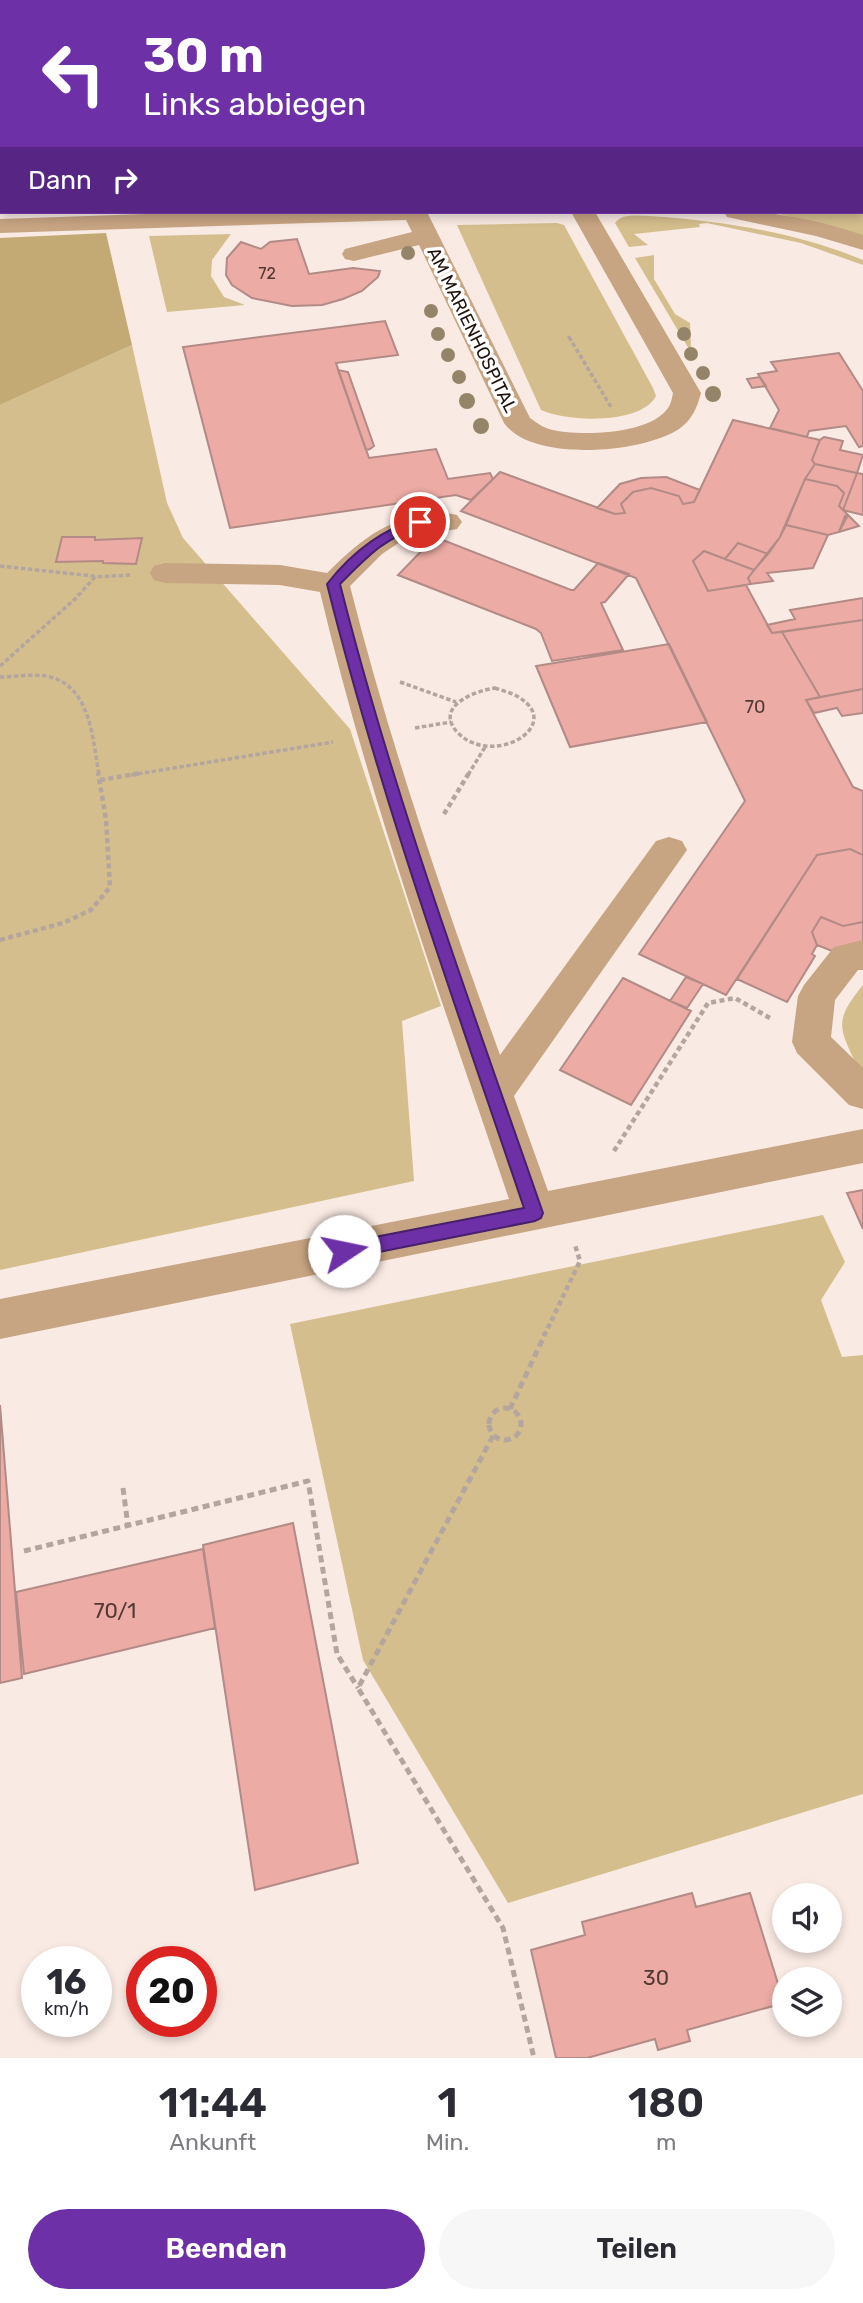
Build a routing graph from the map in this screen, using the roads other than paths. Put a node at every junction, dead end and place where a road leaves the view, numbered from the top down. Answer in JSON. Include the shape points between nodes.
{"nodes":[{"id":1,"x":355,"y":214,"type":"edge"},
{"id":2,"x":415,"y":214,"type":"edge"},
{"id":3,"x":584,"y":214,"type":"edge"},
{"id":4,"x":746,"y":214,"type":"edge"},
{"id":5,"x":0,"y":226,"type":"edge"},
{"id":6,"x":426,"y":236,"type":"junction"},
{"id":7,"x":863,"y":243,"type":"edge"},
{"id":8,"x":354,"y":254,"type":"dead end"},
{"id":9,"x":447,"y":522,"type":"dead end"},
{"id":10,"x":165,"y":573,"type":"road end"},
{"id":11,"x":334,"y":584,"type":"junction"},
{"id":12,"x":669,"y":850,"type":"dead end"},
{"id":13,"x":863,"y":955,"type":"edge"},
{"id":14,"x":863,"y":1093,"type":"edge"},
{"id":15,"x":493,"y":1095,"type":"junction"},
{"id":16,"x":863,"y":1146,"type":"edge"},
{"id":17,"x":559,"y":1207,"type":"junction"},
{"id":18,"x":0,"y":1319,"type":"edge"}],
"edges":[{"from":1,"to":5,"type":"street"},
{"from":2,"to":6,"type":"street","name":"AM MARIENHOSPITAL"},
{"from":3,"to":6,"type":"street","name":"AM MARIENHOSPITAL","via":[[687,393],[687,407],[680,416],[647,433],[585,442],[543,436],[518,423]]},
{"from":4,"to":7,"type":"street"},
{"from":6,"to":8,"type":"street"},
{"from":9,"to":11,"type":"street","via":[[420,522],[377,540]]},
{"from":10,"to":11,"type":"street","via":[[280,575]]},
{"from":11,"to":15,"type":"street","via":[[414,862]]},
{"from":12,"to":15,"type":"street"},
{"from":13,"to":14,"type":"street","via":[[847,957],[817,996],[811,1042]]},
{"from":15,"to":17,"type":"street"},
{"from":16,"to":17,"type":"street"},
{"from":17,"to":18,"type":"street"}]}
